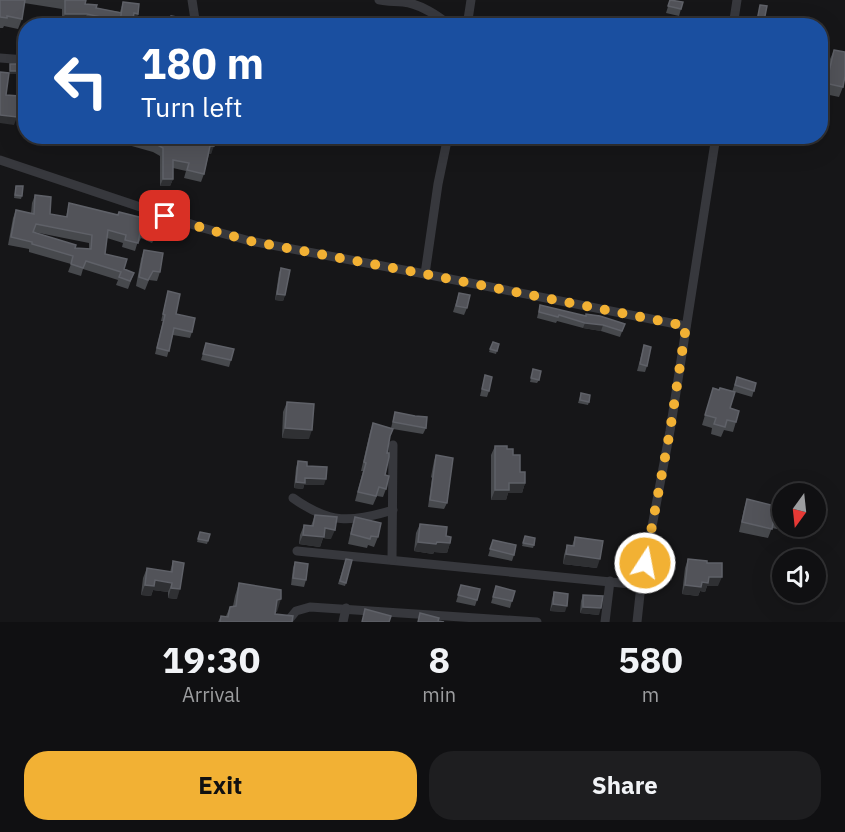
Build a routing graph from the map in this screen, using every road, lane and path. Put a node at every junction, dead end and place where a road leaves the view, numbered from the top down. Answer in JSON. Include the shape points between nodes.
{"nodes":[{"id":1,"x":192,"y":0,"type":"edge"},
{"id":2,"x":379,"y":0,"type":"edge"},
{"id":3,"x":471,"y":0,"type":"edge"},
{"id":4,"x":737,"y":0,"type":"edge"},
{"id":5,"x":195,"y":18,"type":"edge"},
{"id":6,"x":442,"y":18,"type":"edge"},
{"id":7,"x":468,"y":18,"type":"edge"},
{"id":8,"x":734,"y":18,"type":"edge"},
{"id":9,"x":0,"y":58,"type":"edge"},
{"id":10,"x":18,"y":59,"type":"edge"},
{"id":11,"x":446,"y":144,"type":"edge"},
{"id":12,"x":715,"y":144,"type":"edge"},
{"id":13,"x":0,"y":160,"type":"edge"},
{"id":14,"x":425,"y":274,"type":"junction"},
{"id":15,"x":686,"y":326,"type":"junction"},
{"id":16,"x":393,"y":445,"type":"dead end"},
{"id":17,"x":293,"y":498,"type":"dead end"},
{"id":18,"x":393,"y":510,"type":"junction"},
{"id":19,"x":297,"y":551,"type":"dead end"},
{"id":20,"x":392,"y":560,"type":"junction"},
{"id":21,"x":610,"y":581,"type":"junction"},
{"id":22,"x":641,"y":585,"type":"junction"},
{"id":23,"x":346,"y":608,"type":"junction"},
{"id":24,"x":287,"y":622,"type":"edge"},
{"id":25,"x":343,"y":622,"type":"edge"},
{"id":26,"x":537,"y":622,"type":"edge"},
{"id":27,"x":605,"y":622,"type":"edge"},
{"id":28,"x":637,"y":622,"type":"edge"}],
"edges":[{"from":1,"to":5,"type":"street"},
{"from":2,"to":6,"type":"street","via":[[419,6]]},
{"from":3,"to":7,"type":"street"},
{"from":4,"to":8,"type":"street"},
{"from":9,"to":10,"type":"street"},
{"from":11,"to":14,"type":"street"},
{"from":12,"to":15,"type":"street"},
{"from":13,"to":14,"type":"street","via":[[250,241]]},
{"from":14,"to":15,"type":"street"},
{"from":15,"to":22,"type":"street"},
{"from":16,"to":18,"type":"street"},
{"from":17,"to":18,"type":"street","via":[[308,509],[342,519],[368,518]]},
{"from":18,"to":20,"type":"street"},
{"from":19,"to":20,"type":"street"},
{"from":20,"to":21,"type":"street"},
{"from":21,"to":22,"type":"street"},
{"from":21,"to":27,"type":"street"},
{"from":22,"to":28,"type":"street"},
{"from":23,"to":24,"type":"street","via":[[310,607],[296,611]]},
{"from":23,"to":25,"type":"street"},
{"from":23,"to":26,"type":"street"}]}
